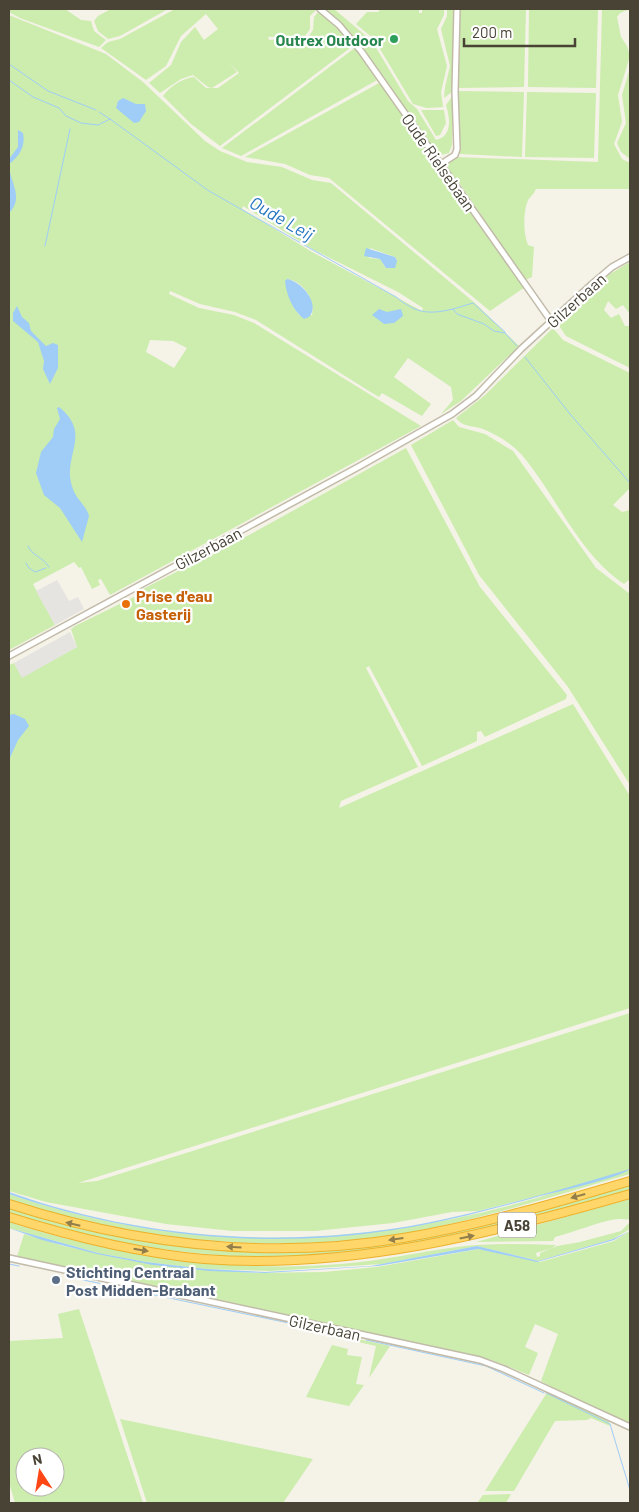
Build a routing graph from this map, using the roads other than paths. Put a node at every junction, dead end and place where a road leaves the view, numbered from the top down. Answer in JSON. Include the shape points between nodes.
{"nodes":[{"id":1,"x":320,"y":9,"type":"edge"},
{"id":2,"x":457,"y":9,"type":"edge"},
{"id":3,"x":441,"y":164,"type":"junction"},
{"id":4,"x":630,"y":257,"type":"edge"},
{"id":5,"x":551,"y":321,"type":"junction"},
{"id":6,"x":9,"y":656,"type":"edge"},
{"id":7,"x":630,"y":1181,"type":"edge"},
{"id":8,"x":630,"y":1194,"type":"edge"},
{"id":9,"x":9,"y":1204,"type":"edge"},
{"id":10,"x":9,"y":1217,"type":"edge"},
{"id":11,"x":9,"y":1258,"type":"edge"},
{"id":12,"x":630,"y":1427,"type":"edge"}],
"edges":[{"from":1,"to":3,"type":"street","name":"Oude Rielsebaan","via":[[357,46]]},
{"from":2,"to":3,"type":"street","via":[[457,149],[455,155]]},
{"from":3,"to":5,"type":"street","name":"Oude Rielsebaan"},
{"from":4,"to":5,"type":"street","name":"Gilzerbaan","via":[[612,268]]},
{"from":5,"to":6,"type":"street","name":"Gilzerbaan","via":[[523,345],[476,396],[452,415]]},
{"from":7,"to":9,"type":"highway","number":"A58","one_way":true,"via":[[453,1228],[402,1238],[320,1247],[242,1247],[169,1241],[103,1230]]},
{"from":10,"to":8,"type":"highway","number":"A58","one_way":true,"via":[[109,1245],[167,1254],[231,1260],[294,1260],[372,1254],[440,1243],[494,1232]]},
{"from":11,"to":12,"type":"street","name":"Gilzerbaan","via":[[480,1360]]}]}
